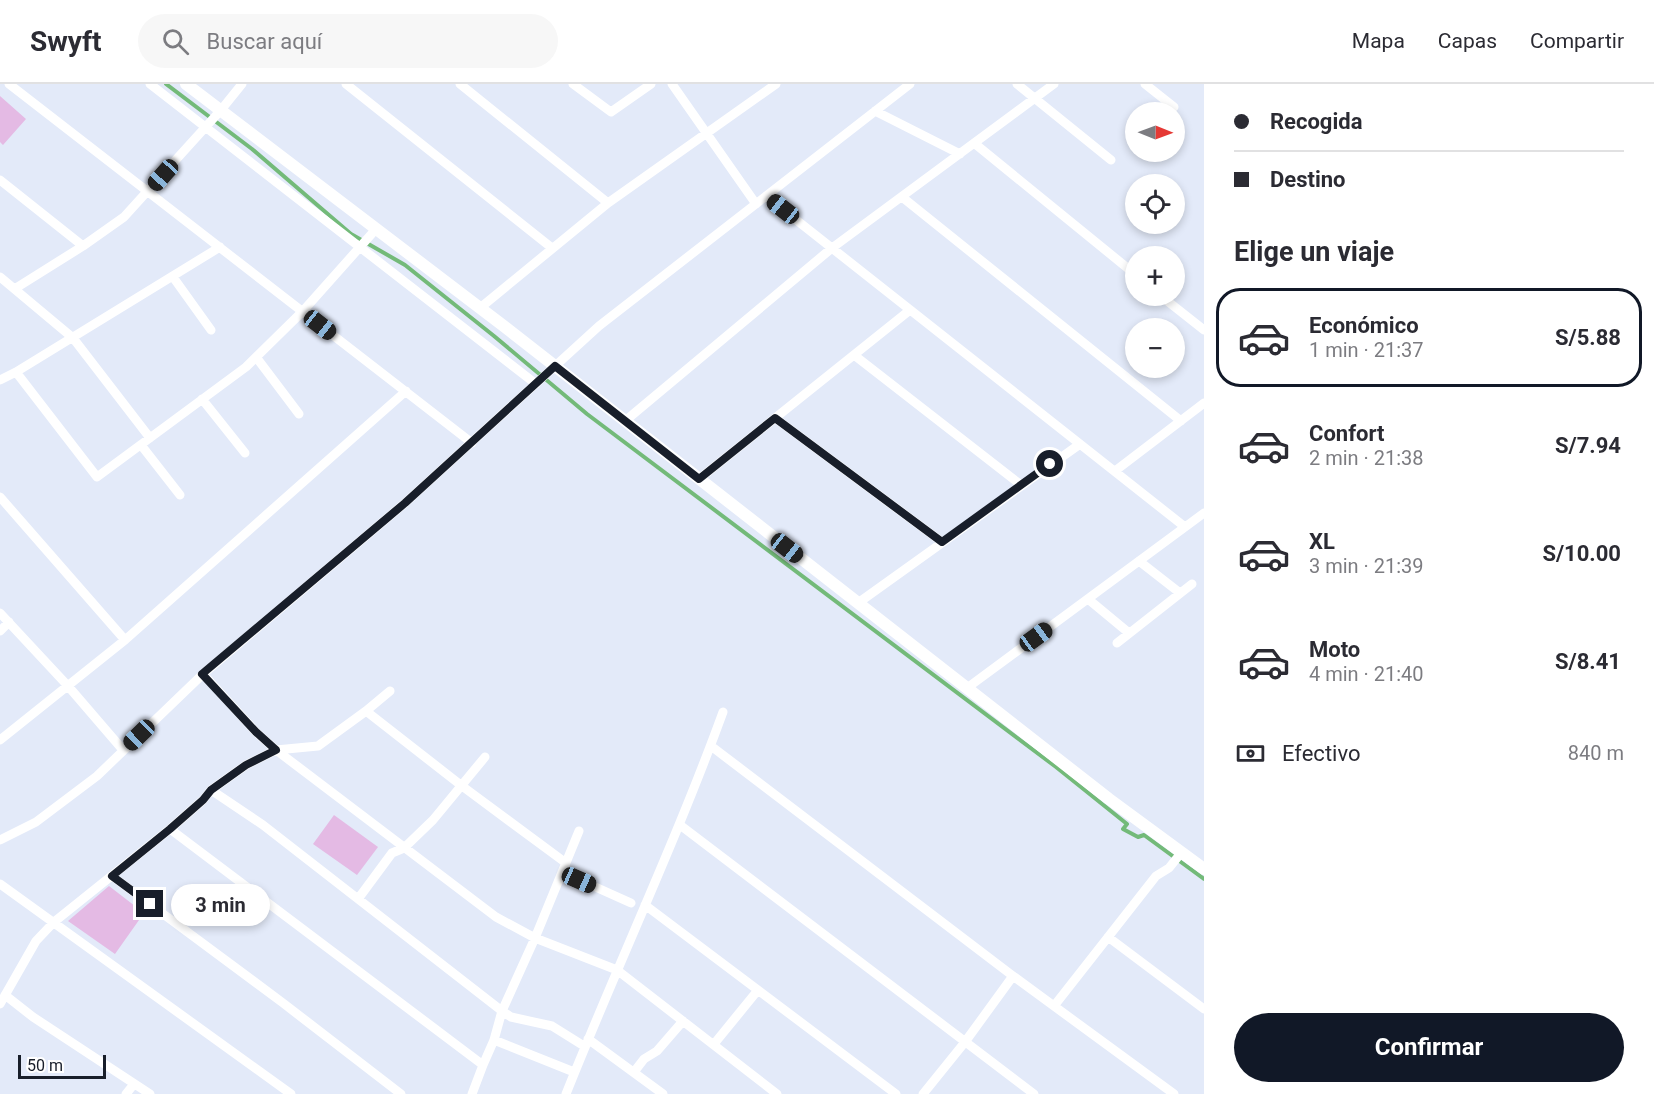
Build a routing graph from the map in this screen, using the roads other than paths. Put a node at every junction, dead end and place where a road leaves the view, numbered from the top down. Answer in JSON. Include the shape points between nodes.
{"nodes":[{"id":1,"x":9,"y":84,"type":"edge"},
{"id":2,"x":150,"y":84,"type":"edge"},
{"id":3,"x":186,"y":84,"type":"edge"},
{"id":4,"x":242,"y":84,"type":"edge"},
{"id":5,"x":346,"y":84,"type":"edge"},
{"id":6,"x":460,"y":84,"type":"edge"},
{"id":7,"x":573,"y":84,"type":"edge"},
{"id":8,"x":651,"y":84,"type":"edge"},
{"id":9,"x":672,"y":84,"type":"edge"},
{"id":10,"x":776,"y":84,"type":"edge"},
{"id":11,"x":910,"y":84,"type":"edge"},
{"id":12,"x":1017,"y":84,"type":"edge"},
{"id":13,"x":1054,"y":84,"type":"edge"},
{"id":14,"x":1145,"y":84,"type":"edge"},
{"id":15,"x":1035,"y":98,"type":"junction"},
{"id":16,"x":1168,"y":102,"type":"edge"},
{"id":17,"x":221,"y":110,"type":"junction"},
{"id":18,"x":875,"y":111,"type":"junction"},
{"id":19,"x":206,"y":126,"type":"junction"},
{"id":20,"x":706,"y":134,"type":"junction"},
{"id":21,"x":974,"y":143,"type":"junction"},
{"id":22,"x":960,"y":154,"type":"junction"},
{"id":23,"x":1111,"y":160,"type":"dead end"},
{"id":24,"x":0,"y":180,"type":"edge"},
{"id":25,"x":148,"y":191,"type":"junction"},
{"id":26,"x":766,"y":196,"type":"junction"},
{"id":27,"x":902,"y":197,"type":"junction"},
{"id":28,"x":608,"y":203,"type":"junction"},
{"id":29,"x":756,"y":204,"type":"junction"},
{"id":30,"x":376,"y":229,"type":"junction"},
{"id":31,"x":83,"y":246,"type":"junction"},
{"id":32,"x":220,"y":247,"type":"junction"},
{"id":33,"x":361,"y":247,"type":"junction"},
{"id":34,"x":552,"y":248,"type":"junction"},
{"id":35,"x":832,"y":248,"type":"junction"},
{"id":36,"x":1125,"y":266,"type":"edge"},
{"id":37,"x":0,"y":276,"type":"edge"},
{"id":38,"x":172,"y":276,"type":"junction"},
{"id":39,"x":16,"y":288,"type":"junction"},
{"id":40,"x":1174,"y":306,"type":"edge"},
{"id":41,"x":480,"y":308,"type":"junction"},
{"id":42,"x":910,"y":310,"type":"junction"},
{"id":43,"x":303,"y":311,"type":"junction"},
{"id":44,"x":211,"y":330,"type":"dead end"},
{"id":45,"x":1204,"y":330,"type":"edge"},
{"id":46,"x":73,"y":338,"type":"junction"},
{"id":47,"x":854,"y":355,"type":"junction"},
{"id":48,"x":256,"y":357,"type":"junction"},
{"id":49,"x":555,"y":366,"type":"junction"},
{"id":50,"x":16,"y":372,"type":"junction"},
{"id":51,"x":0,"y":380,"type":"edge"},
{"id":52,"x":536,"y":384,"type":"junction"},
{"id":53,"x":406,"y":391,"type":"junction"},
{"id":54,"x":202,"y":399,"type":"junction"},
{"id":55,"x":1204,"y":403,"type":"edge"},
{"id":56,"x":299,"y":414,"type":"dead end"},
{"id":57,"x":775,"y":418,"type":"junction"},
{"id":58,"x":625,"y":421,"type":"junction"},
{"id":59,"x":1181,"y":421,"type":"junction"},
{"id":60,"x":150,"y":438,"type":"junction"},
{"id":61,"x":472,"y":442,"type":"junction"},
{"id":62,"x":1080,"y":444,"type":"junction"},
{"id":63,"x":141,"y":445,"type":"junction"},
{"id":64,"x":245,"y":453,"type":"dead end"},
{"id":65,"x":1115,"y":471,"type":"junction"},
{"id":66,"x":699,"y":479,"type":"junction"},
{"id":67,"x":1021,"y":485,"type":"junction"},
{"id":68,"x":180,"y":495,"type":"dead end"},
{"id":69,"x":0,"y":497,"type":"edge"},
{"id":70,"x":1204,"y":513,"type":"edge"},
{"id":71,"x":1185,"y":527,"type":"junction"},
{"id":72,"x":942,"y":542,"type":"junction"},
{"id":73,"x":1139,"y":561,"type":"junction"},
{"id":74,"x":1192,"y":584,"type":"dead end"},
{"id":75,"x":1180,"y":593,"type":"junction"},
{"id":76,"x":1088,"y":599,"type":"junction"},
{"id":77,"x":858,"y":603,"type":"junction"},
{"id":78,"x":0,"y":613,"type":"edge"},
{"id":79,"x":9,"y":622,"type":"junction"},
{"id":80,"x":0,"y":631,"type":"edge"},
{"id":81,"x":1129,"y":633,"type":"junction"},
{"id":82,"x":125,"y":640,"type":"junction"},
{"id":83,"x":1117,"y":643,"type":"dead end"},
{"id":84,"x":202,"y":674,"type":"junction"},
{"id":85,"x":68,"y":686,"type":"junction"},
{"id":86,"x":967,"y":688,"type":"junction"},
{"id":87,"x":390,"y":691,"type":"dead end"},
{"id":88,"x":366,"y":711,"type":"junction"},
{"id":89,"x":723,"y":712,"type":"dead end"},
{"id":90,"x":0,"y":740,"type":"edge"},
{"id":91,"x":711,"y":746,"type":"junction"},
{"id":92,"x":123,"y":750,"type":"junction"},
{"id":93,"x":276,"y":750,"type":"junction"},
{"id":94,"x":485,"y":757,"type":"dead end"},
{"id":95,"x":462,"y":786,"type":"junction"},
{"id":96,"x":211,"y":790,"type":"junction"},
{"id":97,"x":680,"y":825,"type":"junction"},
{"id":98,"x":170,"y":829,"type":"junction"},
{"id":99,"x":579,"y":831,"type":"dead end"},
{"id":100,"x":0,"y":840,"type":"edge"},
{"id":101,"x":404,"y":848,"type":"junction"},
{"id":102,"x":1182,"y":853,"type":"junction"},
{"id":103,"x":564,"y":868,"type":"junction"},
{"id":104,"x":1204,"y":869,"type":"edge"},
{"id":105,"x":112,"y":876,"type":"junction"},
{"id":106,"x":0,"y":884,"type":"edge"},
{"id":107,"x":358,"y":899,"type":"junction"},
{"id":108,"x":630,"y":903,"type":"dead end"},
{"id":109,"x":645,"y":905,"type":"junction"},
{"id":110,"x":54,"y":922,"type":"junction"},
{"id":111,"x":535,"y":938,"type":"junction"},
{"id":112,"x":1108,"y":938,"type":"junction"},
{"id":113,"x":617,"y":970,"type":"junction"},
{"id":114,"x":1013,"y":976,"type":"junction"},
{"id":115,"x":758,"y":990,"type":"junction"},
{"id":116,"x":5,"y":995,"type":"junction"},
{"id":117,"x":0,"y":1004,"type":"edge"},
{"id":118,"x":1054,"y":1006,"type":"junction"},
{"id":119,"x":1204,"y":1009,"type":"edge"},
{"id":120,"x":502,"y":1011,"type":"junction"},
{"id":121,"x":683,"y":1021,"type":"junction"},
{"id":122,"x":494,"y":1040,"type":"junction"},
{"id":123,"x":586,"y":1042,"type":"junction"},
{"id":124,"x":965,"y":1042,"type":"junction"},
{"id":125,"x":714,"y":1044,"type":"junction"},
{"id":126,"x":483,"y":1065,"type":"junction"},
{"id":127,"x":574,"y":1071,"type":"junction"},
{"id":128,"x":634,"y":1072,"type":"junction"},
{"id":129,"x":134,"y":1084,"type":"junction"},
{"id":130,"x":568,"y":1092,"type":"edge"},
{"id":131,"x":126,"y":1094,"type":"edge"},
{"id":132,"x":150,"y":1094,"type":"edge"},
{"id":133,"x":291,"y":1094,"type":"edge"},
{"id":134,"x":401,"y":1094,"type":"edge"},
{"id":135,"x":472,"y":1094,"type":"edge"},
{"id":136,"x":663,"y":1094,"type":"edge"},
{"id":137,"x":777,"y":1094,"type":"edge"},
{"id":138,"x":896,"y":1094,"type":"edge"},
{"id":139,"x":923,"y":1094,"type":"edge"},
{"id":140,"x":1034,"y":1094,"type":"edge"},
{"id":141,"x":1173,"y":1094,"type":"edge"}],
"edges":[{"from":1,"to":25,"type":"street"},
{"from":2,"to":19,"type":"street"},
{"from":3,"to":17,"type":"street"},
{"from":4,"to":17,"type":"street"},
{"from":5,"to":34,"type":"street"},
{"from":6,"to":28,"type":"street"},
{"from":7,"to":8,"type":"street","via":[[612,112]]},
{"from":9,"to":20,"type":"street"},
{"from":10,"to":20,"type":"street"},
{"from":11,"to":18,"type":"street"},
{"from":12,"to":15,"type":"street"},
{"from":13,"to":15,"type":"street"},
{"from":14,"to":16,"type":"street"},
{"from":15,"to":21,"type":"street"},
{"from":15,"to":23,"type":"street"},
{"from":17,"to":19,"type":"street"},
{"from":17,"to":30,"type":"street"},
{"from":18,"to":22,"type":"street"},
{"from":18,"to":26,"type":"street"},
{"from":19,"to":25,"type":"street"},
{"from":19,"to":33,"type":"street"},
{"from":20,"to":28,"type":"street"},
{"from":20,"to":29,"type":"street"},
{"from":21,"to":22,"type":"street"},
{"from":21,"to":36,"type":"street"},
{"from":22,"to":27,"type":"street"},
{"from":24,"to":31,"type":"street"},
{"from":25,"to":31,"type":"street","via":[[124,218]]},
{"from":25,"to":32,"type":"street"},
{"from":26,"to":29,"type":"street"},
{"from":26,"to":35,"type":"street"},
{"from":27,"to":35,"type":"street"},
{"from":27,"to":59,"type":"street"},
{"from":28,"to":34,"type":"street"},
{"from":29,"to":49,"type":"street","via":[[599,326]]},
{"from":30,"to":33,"type":"street"},
{"from":30,"to":41,"type":"street"},
{"from":31,"to":39,"type":"street"},
{"from":32,"to":38,"type":"street"},
{"from":32,"to":43,"type":"street"},
{"from":33,"to":43,"type":"street"},
{"from":33,"to":52,"type":"street"},
{"from":34,"to":41,"type":"street"},
{"from":35,"to":42,"type":"street"},
{"from":35,"to":58,"type":"street"},
{"from":37,"to":39,"type":"street"},
{"from":38,"to":44,"type":"street"},
{"from":38,"to":46,"type":"street"},
{"from":39,"to":46,"type":"street"},
{"from":40,"to":45,"type":"street"},
{"from":41,"to":49,"type":"street"},
{"from":42,"to":47,"type":"street"},
{"from":42,"to":62,"type":"street"},
{"from":43,"to":48,"type":"street"},
{"from":43,"to":53,"type":"street"},
{"from":46,"to":50,"type":"street"},
{"from":46,"to":60,"type":"street"},
{"from":47,"to":57,"type":"street"},
{"from":47,"to":67,"type":"street"},
{"from":48,"to":54,"type":"street"},
{"from":48,"to":56,"type":"street"},
{"from":49,"to":52,"type":"street"},
{"from":49,"to":58,"type":"street"},
{"from":50,"to":51,"type":"street"},
{"from":50,"to":63,"type":"street","via":[[97,477]]},
{"from":52,"to":61,"type":"street"},
{"from":53,"to":61,"type":"street"},
{"from":53,"to":82,"type":"street"},
{"from":54,"to":60,"type":"street"},
{"from":54,"to":64,"type":"street"},
{"from":55,"to":59,"type":"street"},
{"from":57,"to":66,"type":"street"},
{"from":57,"to":72,"type":"street"},
{"from":58,"to":66,"type":"street"},
{"from":59,"to":65,"type":"street"},
{"from":60,"to":63,"type":"street"},
{"from":61,"to":84,"type":"street"},
{"from":62,"to":65,"type":"street"},
{"from":62,"to":67,"type":"street"},
{"from":63,"to":68,"type":"street"},
{"from":65,"to":71,"type":"street"},
{"from":66,"to":77,"type":"street"},
{"from":67,"to":72,"type":"street"},
{"from":69,"to":82,"type":"street"},
{"from":70,"to":71,"type":"street"},
{"from":71,"to":73,"type":"street"},
{"from":72,"to":77,"type":"street"},
{"from":73,"to":75,"type":"street"},
{"from":73,"to":76,"type":"street"},
{"from":74,"to":75,"type":"street"},
{"from":75,"to":81,"type":"street"},
{"from":76,"to":81,"type":"street"},
{"from":76,"to":86,"type":"street"},
{"from":77,"to":86,"type":"street"},
{"from":78,"to":79,"type":"street"},
{"from":79,"to":80,"type":"street"},
{"from":79,"to":85,"type":"street"},
{"from":81,"to":83,"type":"street"},
{"from":82,"to":85,"type":"street"},
{"from":84,"to":92,"type":"street"},
{"from":84,"to":93,"type":"street"},
{"from":85,"to":90,"type":"street"},
{"from":85,"to":92,"type":"street"},
{"from":86,"to":102,"type":"street"},
{"from":87,"to":88,"type":"street"},
{"from":88,"to":93,"type":"street","via":[[318,746]]},
{"from":88,"to":95,"type":"street"},
{"from":89,"to":91,"type":"street"},
{"from":91,"to":97,"type":"street"},
{"from":91,"to":114,"type":"street"},
{"from":92,"to":100,"type":"street","via":[[97,776],[36,822]]},
{"from":93,"to":96,"type":"street"},
{"from":93,"to":101,"type":"street"},
{"from":94,"to":95,"type":"street"},
{"from":95,"to":101,"type":"street"},
{"from":95,"to":103,"type":"street"},
{"from":96,"to":98,"type":"street"},
{"from":96,"to":107,"type":"street"},
{"from":97,"to":109,"type":"street"},
{"from":97,"to":124,"type":"street"},
{"from":98,"to":105,"type":"street"},
{"from":98,"to":126,"type":"street"},
{"from":99,"to":103,"type":"street"},
{"from":101,"to":107,"type":"street","via":[[392,853]]},
{"from":101,"to":111,"type":"street","via":[[496,917]]},
{"from":102,"to":104,"type":"street"},
{"from":102,"to":112,"type":"street","via":[[1156,876]]},
{"from":103,"to":108,"type":"street"},
{"from":103,"to":111,"type":"street"},
{"from":105,"to":110,"type":"street"},
{"from":105,"to":134,"type":"street"},
{"from":106,"to":110,"type":"street"},
{"from":107,"to":120,"type":"street"},
{"from":109,"to":113,"type":"street"},
{"from":109,"to":115,"type":"street"},
{"from":110,"to":116,"type":"street","via":[[36,941]]},
{"from":110,"to":133,"type":"street"},
{"from":111,"to":113,"type":"street"},
{"from":111,"to":120,"type":"street"},
{"from":112,"to":118,"type":"street"},
{"from":112,"to":119,"type":"street"},
{"from":113,"to":121,"type":"street"},
{"from":113,"to":123,"type":"street"},
{"from":114,"to":118,"type":"street"},
{"from":114,"to":124,"type":"street"},
{"from":115,"to":125,"type":"street"},
{"from":115,"to":138,"type":"street"},
{"from":116,"to":117,"type":"street"},
{"from":116,"to":129,"type":"street"},
{"from":118,"to":141,"type":"street"},
{"from":120,"to":122,"type":"street"},
{"from":120,"to":123,"type":"street","via":[[511,1017],[552,1026]]},
{"from":121,"to":125,"type":"street"},
{"from":121,"to":128,"type":"street"},
{"from":122,"to":126,"type":"street"},
{"from":122,"to":127,"type":"street"},
{"from":123,"to":127,"type":"street"},
{"from":123,"to":128,"type":"street"},
{"from":124,"to":139,"type":"street"},
{"from":124,"to":140,"type":"street"},
{"from":125,"to":137,"type":"street"},
{"from":126,"to":135,"type":"street"},
{"from":127,"to":130,"type":"street"},
{"from":128,"to":136,"type":"street"},
{"from":129,"to":131,"type":"street"},
{"from":129,"to":132,"type":"street"}]}
